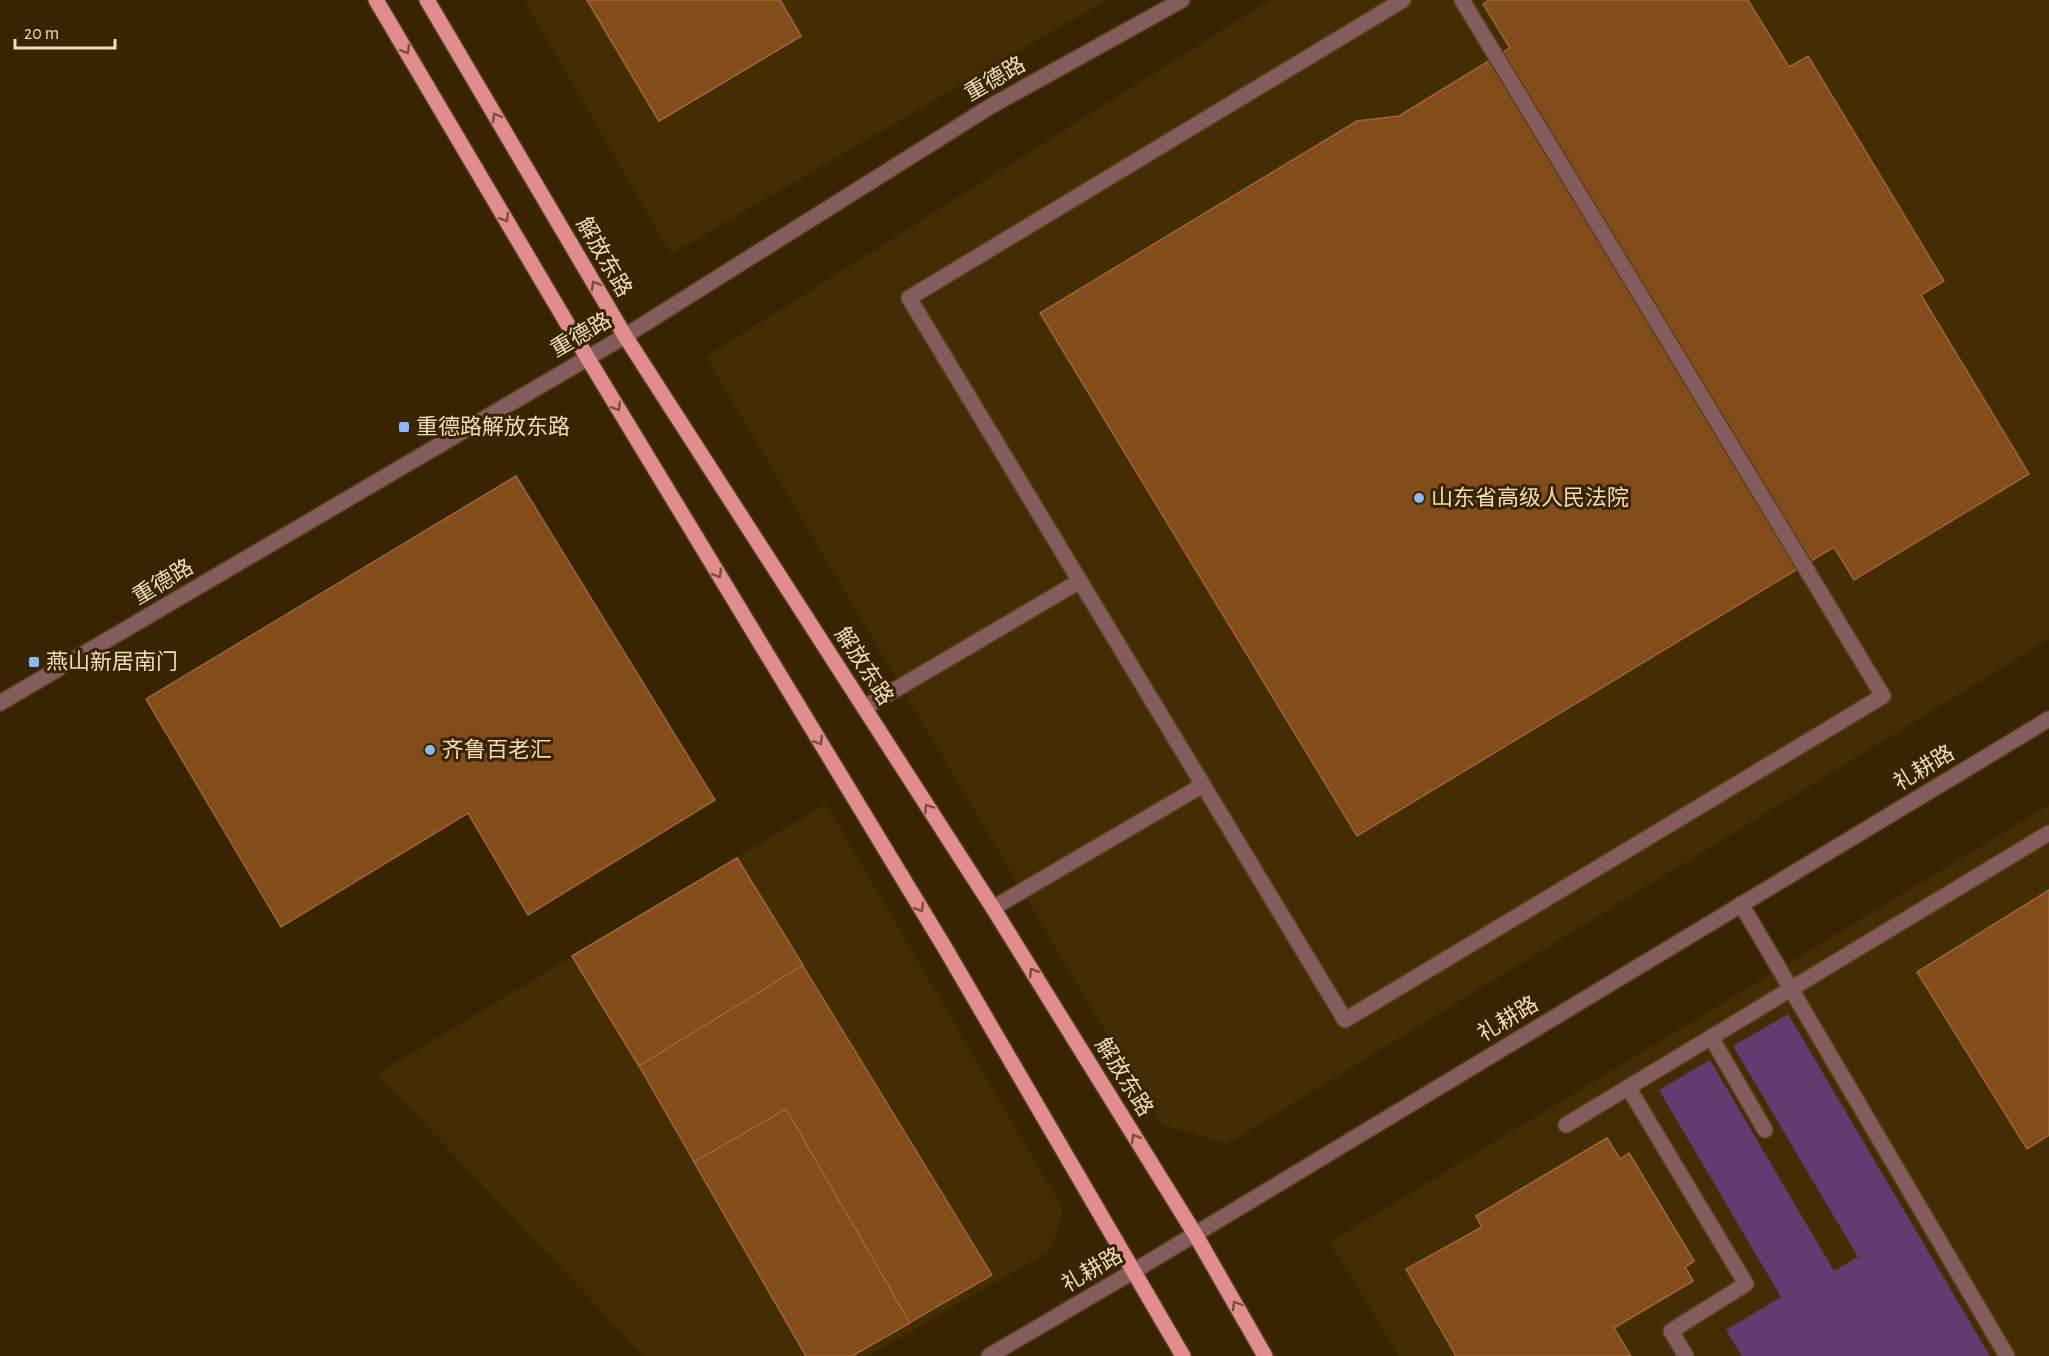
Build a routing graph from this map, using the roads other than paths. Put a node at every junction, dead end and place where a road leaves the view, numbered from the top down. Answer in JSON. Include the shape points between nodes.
{"nodes":[{"id":1,"x":376,"y":0,"type":"edge"},
{"id":2,"x":427,"y":0,"type":"edge"},
{"id":3,"x":1182,"y":0,"type":"edge"},
{"id":4,"x":1403,"y":0,"type":"edge"},
{"id":5,"x":1462,"y":0,"type":"edge"},
{"id":6,"x":625,"y":336,"type":"junction"},
{"id":7,"x":587,"y":357,"type":"junction"},
{"id":8,"x":1080,"y":581,"type":"junction"},
{"id":9,"x":0,"y":703,"type":"edge"},
{"id":10,"x":864,"y":708,"type":"junction"},
{"id":11,"x":2049,"y":718,"type":"edge"},
{"id":12,"x":1203,"y":785,"type":"junction"},
{"id":13,"x":2049,"y":833,"type":"edge"},
{"id":14,"x":1741,"y":904,"type":"junction"},
{"id":15,"x":993,"y":908,"type":"junction"},
{"id":16,"x":1791,"y":989,"type":"junction"},
{"id":17,"x":1711,"y":1037,"type":"junction"},
{"id":18,"x":1628,"y":1087,"type":"junction"},
{"id":19,"x":1566,"y":1125,"type":"dead end"},
{"id":20,"x":1765,"y":1130,"type":"dead end"},
{"id":21,"x":1195,"y":1234,"type":"junction"},
{"id":22,"x":1134,"y":1271,"type":"junction"},
{"id":23,"x":989,"y":1356,"type":"edge"},
{"id":24,"x":1183,"y":1356,"type":"edge"},
{"id":25,"x":1265,"y":1356,"type":"edge"},
{"id":26,"x":1686,"y":1356,"type":"edge"},
{"id":27,"x":2007,"y":1356,"type":"edge"}],
"edges":[{"from":1,"to":7,"type":"main road","one_way":true},
{"from":6,"to":2,"type":"main road","name":"解放东路","one_way":true},
{"from":3,"to":6,"type":"street","name":"重德路","via":[[990,106]]},
{"from":4,"to":8,"type":"street","via":[[909,298]]},
{"from":5,"to":12,"type":"street","via":[[1883,696],[1346,1020]]},
{"from":6,"to":7,"type":"street","name":"重德路"},
{"from":6,"to":10,"type":"main road","name":"解放东路"},
{"from":7,"to":9,"type":"street","name":"重德路"},
{"from":7,"to":22,"type":"main road","one_way":true,"via":[[945,948]]},
{"from":8,"to":10,"type":"street"},
{"from":8,"to":12,"type":"street"},
{"from":15,"to":10,"type":"main road","name":"解放东路","one_way":true},
{"from":11,"to":14,"type":"street","name":"礼耕路"},
{"from":12,"to":15,"type":"street"},
{"from":13,"to":16,"type":"street"},
{"from":14,"to":16,"type":"street"},
{"from":14,"to":21,"type":"street","name":"礼耕路"},
{"from":21,"to":15,"type":"main road","name":"解放东路","one_way":true},
{"from":16,"to":17,"type":"street"},
{"from":16,"to":27,"type":"street"},
{"from":17,"to":18,"type":"street"},
{"from":17,"to":20,"type":"street"},
{"from":18,"to":19,"type":"street"},
{"from":18,"to":26,"type":"street","via":[[1746,1284],[1671,1331]]},
{"from":21,"to":22,"type":"street","name":"礼耕路"},
{"from":25,"to":21,"type":"main road","name":"解放东路","one_way":true},
{"from":22,"to":23,"type":"street","name":"礼耕路"},
{"from":22,"to":24,"type":"main road"}]}
